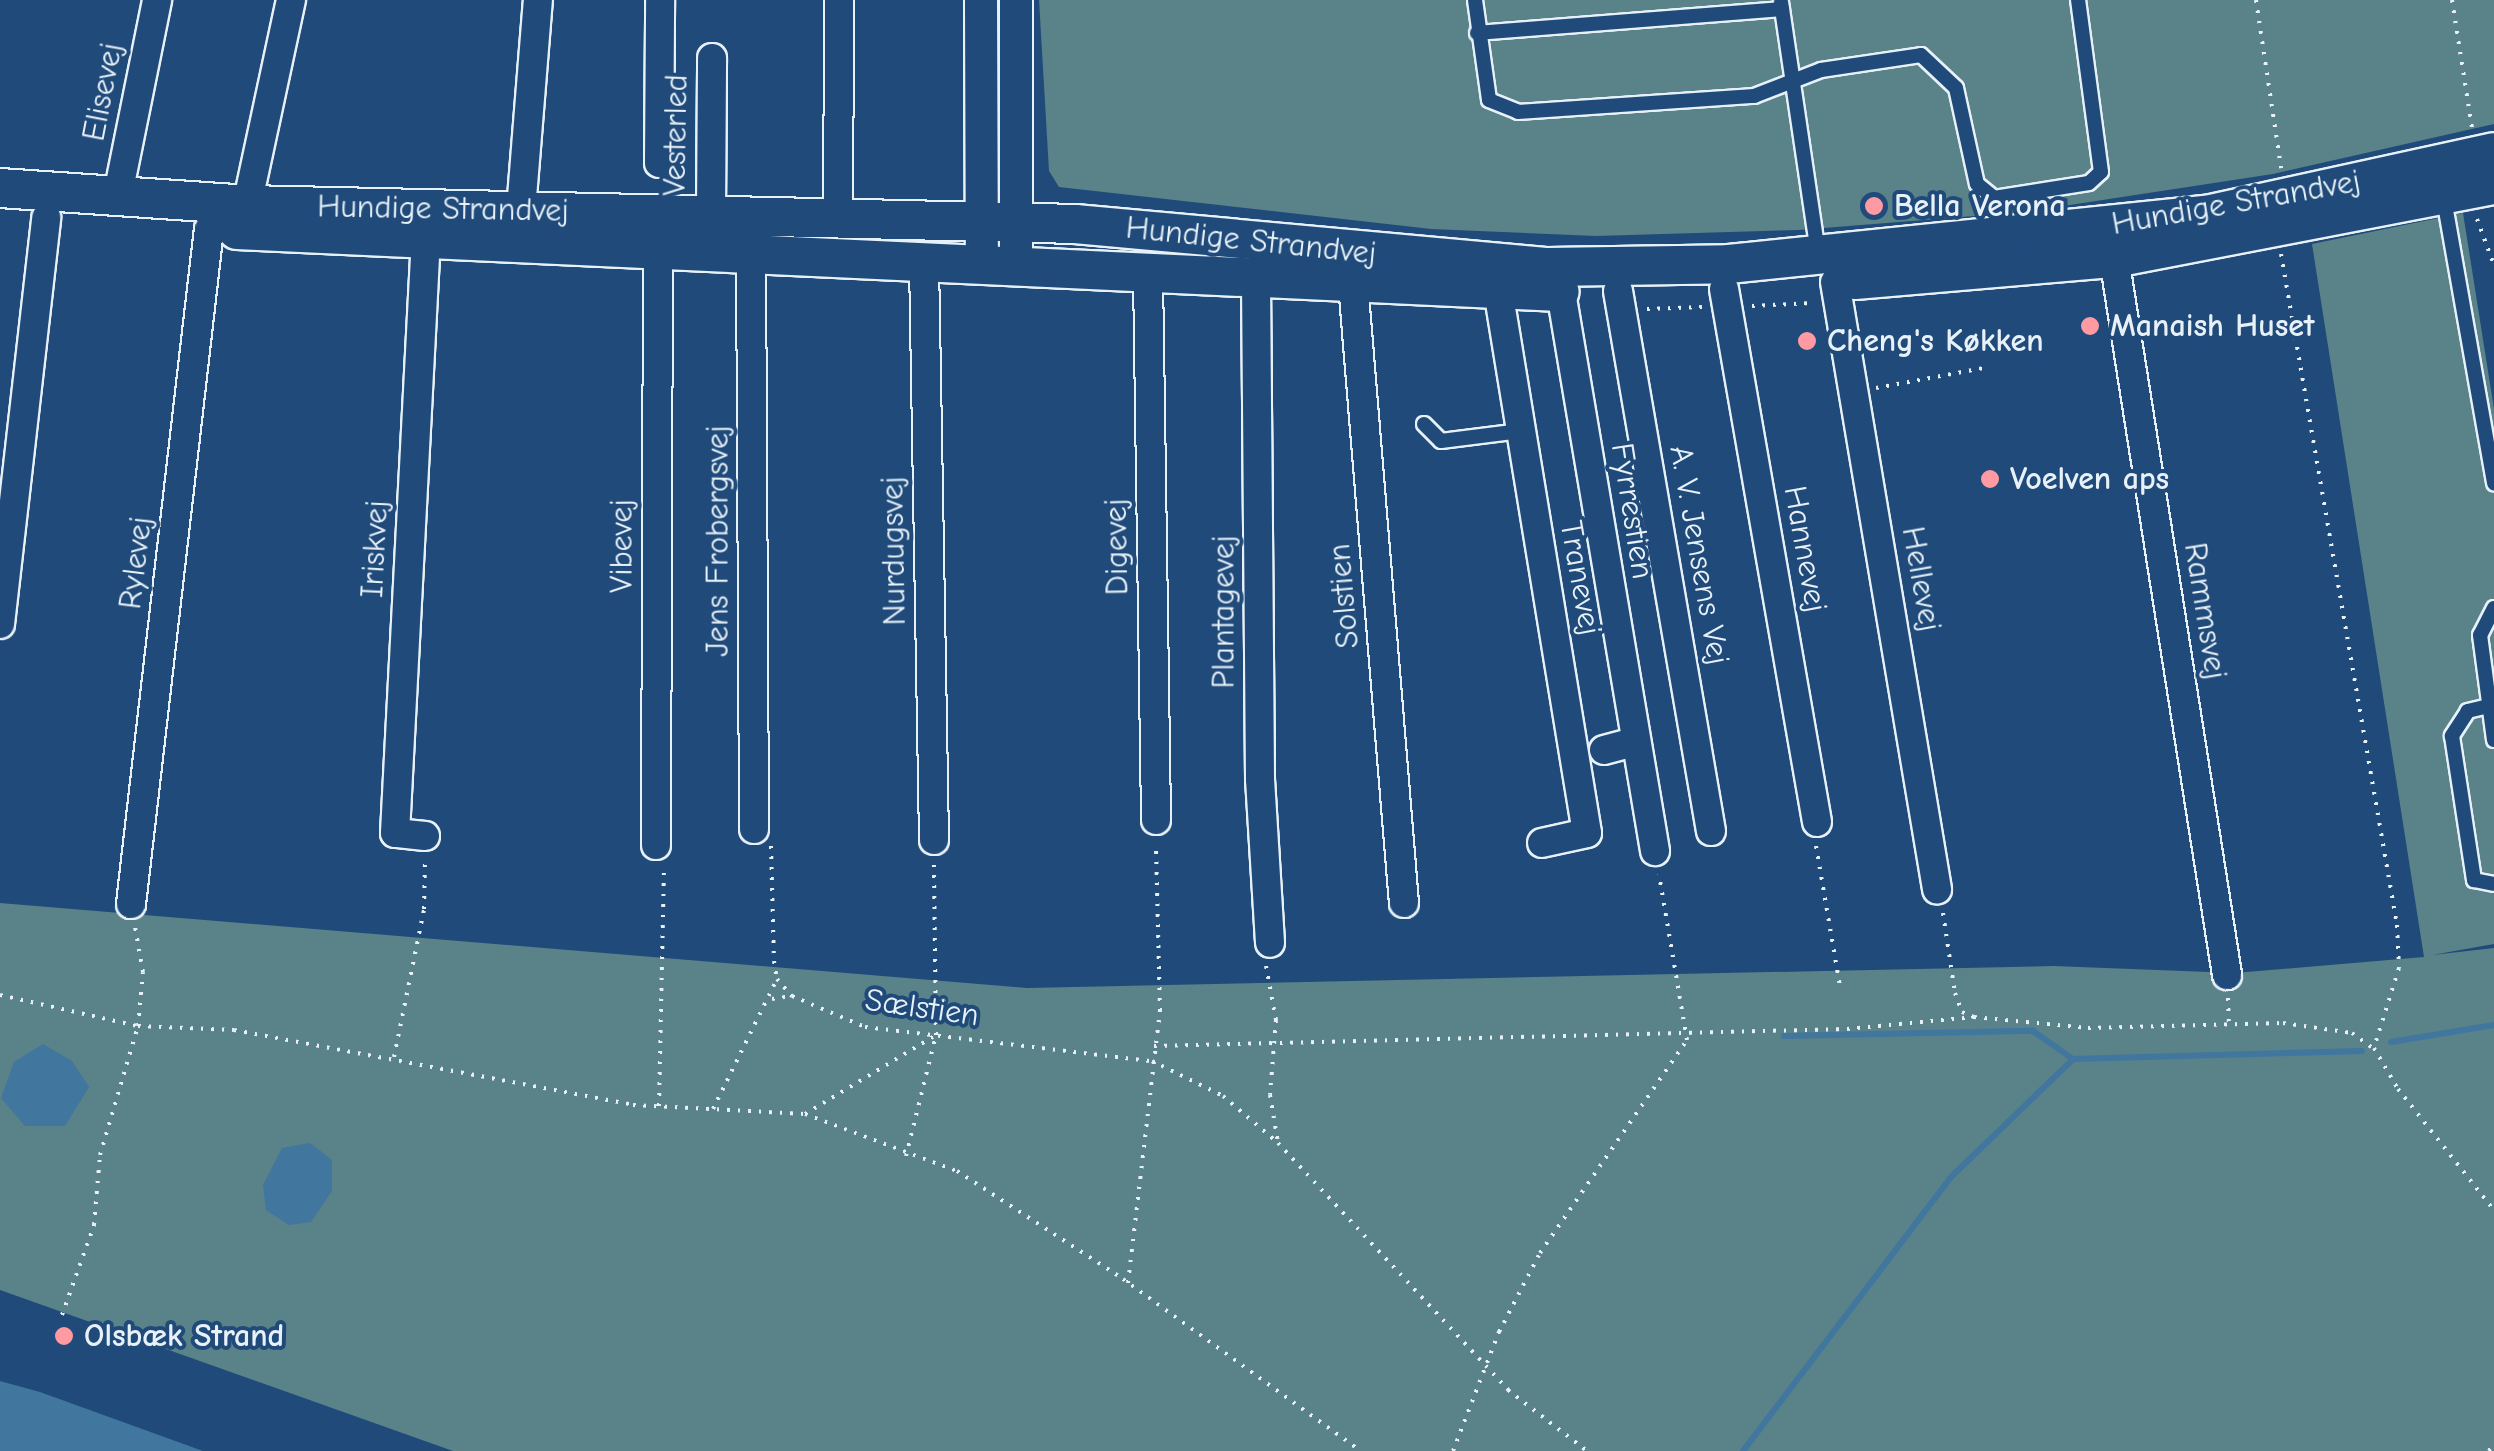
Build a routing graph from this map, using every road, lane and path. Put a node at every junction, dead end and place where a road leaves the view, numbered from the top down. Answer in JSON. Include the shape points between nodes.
{"nodes":[{"id":1,"x":157,"y":0,"type":"edge"},
{"id":2,"x":292,"y":0,"type":"edge"},
{"id":3,"x":538,"y":0,"type":"edge"},
{"id":4,"x":660,"y":0,"type":"edge"},
{"id":5,"x":839,"y":0,"type":"edge"},
{"id":6,"x":981,"y":0,"type":"edge"},
{"id":7,"x":1016,"y":0,"type":"edge"},
{"id":8,"x":1475,"y":0,"type":"edge"},
{"id":9,"x":2078,"y":0,"type":"edge"},
{"id":10,"x":2256,"y":0,"type":"edge"},
{"id":11,"x":2452,"y":0,"type":"edge"},
{"id":12,"x":1781,"y":4,"type":"edge"},
{"id":13,"x":1477,"y":32,"type":"junction"},
{"id":14,"x":712,"y":58,"type":"dead end"},
{"id":15,"x":1793,"y":85,"type":"junction"},
{"id":16,"x":659,"y":163,"type":"dead end"},
{"id":17,"x":2476,"y":176,"type":"edge"},
{"id":18,"x":0,"y":188,"type":"edge"},
{"id":19,"x":117,"y":198,"type":"junction"},
{"id":20,"x":248,"y":206,"type":"junction"},
{"id":21,"x":522,"y":210,"type":"junction"},
{"id":22,"x":710,"y":212,"type":"junction"},
{"id":23,"x":0,"y":214,"type":"edge"},
{"id":24,"x":2281,"y":214,"type":"junction"},
{"id":25,"x":838,"y":215,"type":"junction"},
{"id":26,"x":46,"y":218,"type":"junction"},
{"id":27,"x":999,"y":221,"type":"junction"},
{"id":28,"x":209,"y":229,"type":"junction"},
{"id":29,"x":426,"y":238,"type":"junction"},
{"id":30,"x":658,"y":247,"type":"junction"},
{"id":31,"x":751,"y":252,"type":"junction"},
{"id":32,"x":2114,"y":258,"type":"junction"},
{"id":33,"x":924,"y":261,"type":"junction"},
{"id":34,"x":999,"y":264,"type":"junction"},
{"id":35,"x":2494,"y":265,"type":"edge"},
{"id":36,"x":1827,"y":270,"type":"junction"},
{"id":37,"x":1148,"y":273,"type":"junction"},
{"id":38,"x":1256,"y":279,"type":"junction"},
{"id":39,"x":1353,"y":283,"type":"junction"},
{"id":40,"x":1724,"y":289,"type":"junction"},
{"id":41,"x":1498,"y":290,"type":"junction"},
{"id":42,"x":1618,"y":291,"type":"junction"},
{"id":43,"x":1561,"y":292,"type":"junction"},
{"id":44,"x":1989,"y":367,"type":"dead end"},
{"id":45,"x":1852,"y":392,"type":"junction"},
{"id":46,"x":1424,"y":424,"type":"dead end"},
{"id":47,"x":1520,"y":431,"type":"junction"},
{"id":48,"x":2494,"y":484,"type":"edge"},
{"id":49,"x":2494,"y":608,"type":"edge"},
{"id":50,"x":0,"y":624,"type":"edge"},
{"id":51,"x":2490,"y":706,"type":"junction"},
{"id":52,"x":2494,"y":740,"type":"edge"},
{"id":53,"x":1634,"y":742,"type":"junction"},
{"id":54,"x":1604,"y":750,"type":"dead end"},
{"id":55,"x":1156,"y":820,"type":"joint"},
{"id":56,"x":1818,"y":822,"type":"joint"},
{"id":57,"x":1711,"y":831,"type":"dead end"},
{"id":58,"x":762,"y":834,"type":"joint"},
{"id":59,"x":425,"y":836,"type":"joint"},
{"id":60,"x":934,"y":840,"type":"joint"},
{"id":61,"x":1542,"y":844,"type":"dead end"},
{"id":62,"x":656,"y":845,"type":"joint"},
{"id":63,"x":1655,"y":851,"type":"joint"},
{"id":64,"x":2494,"y":884,"type":"edge"},
{"id":65,"x":1937,"y":889,"type":"joint"},
{"id":66,"x":1404,"y":903,"type":"dead end"},
{"id":67,"x":131,"y":904,"type":"joint"},
{"id":68,"x":1270,"y":943,"type":"joint"},
{"id":69,"x":2226,"y":975,"type":"dead end"},
{"id":70,"x":776,"y":980,"type":"junction"},
{"id":71,"x":1840,"y":987,"type":"dead end"},
{"id":72,"x":0,"y":995,"type":"edge"},
{"id":73,"x":792,"y":996,"type":"junction"},
{"id":74,"x":770,"y":1000,"type":"junction"},
{"id":75,"x":1974,"y":1017,"type":"junction"},
{"id":76,"x":138,"y":1026,"type":"junction"},
{"id":77,"x":1690,"y":1030,"type":"junction"},
{"id":78,"x":936,"y":1036,"type":"junction"},
{"id":79,"x":1272,"y":1038,"type":"junction"},
{"id":80,"x":1154,"y":1046,"type":"junction"},
{"id":81,"x":2374,"y":1048,"type":"junction"},
{"id":82,"x":394,"y":1058,"type":"junction"},
{"id":83,"x":1152,"y":1061,"type":"junction"},
{"id":84,"x":659,"y":1106,"type":"junction"},
{"id":85,"x":713,"y":1109,"type":"junction"},
{"id":86,"x":806,"y":1114,"type":"junction"},
{"id":87,"x":1278,"y":1144,"type":"junction"},
{"id":88,"x":906,"y":1156,"type":"junction"},
{"id":89,"x":2494,"y":1210,"type":"edge"},
{"id":90,"x":1128,"y":1284,"type":"junction"},
{"id":91,"x":62,"y":1315,"type":"dead end"},
{"id":92,"x":1485,"y":1364,"type":"junction"},
{"id":93,"x":2494,"y":1442,"type":"edge"},
{"id":94,"x":1361,"y":1451,"type":"edge"},
{"id":95,"x":1454,"y":1451,"type":"edge"},
{"id":96,"x":1587,"y":1451,"type":"edge"},
{"id":97,"x":2489,"y":1451,"type":"edge"}],
"edges":[{"from":1,"to":19,"type":"street","name":"Elisevej"},
{"from":2,"to":20,"type":"street"},
{"from":3,"to":21,"type":"street"},
{"from":4,"to":16,"type":"street"},
{"from":5,"to":25,"type":"street"},
{"from":6,"to":27,"type":"street"},
{"from":7,"to":27,"type":"street"},
{"from":8,"to":13,"type":"lane"},
{"from":9,"to":15,"type":"lane","via":[[2101,172],[2089,183],[1985,195],[1956,88],[1921,55],[1820,70]]},
{"from":10,"to":24,"type":"path"},
{"from":11,"to":17,"type":"path"},
{"from":12,"to":13,"type":"lane"},
{"from":12,"to":15,"type":"lane"},
{"from":13,"to":15,"type":"lane","via":[[1489,100],[1518,112],[1754,96]]},
{"from":14,"to":22,"type":"street","name":"Vesterled"},
{"from":15,"to":36,"type":"lane"},
{"from":17,"to":24,"type":"main road","name":"Hundige Strandvej"},
{"from":17,"to":24,"type":"main road","name":"Hundige Strandvej"},
{"from":17,"to":35,"type":"path"},
{"from":17,"to":48,"type":"lane"},
{"from":18,"to":19,"type":"main road","name":"Hundige Strandvej"},
{"from":19,"to":20,"type":"main road","name":"Hundige Strandvej"},
{"from":20,"to":21,"type":"main road","name":"Hundige Strandvej"},
{"from":21,"to":22,"type":"main road","name":"Hundige Strandvej"},
{"from":22,"to":25,"type":"main road","name":"Hundige Strandvej"},
{"from":23,"to":26,"type":"main road","name":"Hundige Strandvej"},
{"from":24,"to":32,"type":"main road","name":"Hundige Strandvej"},
{"from":24,"to":36,"type":"main road","name":"Hundige Strandvej","via":[[2206,215]]},
{"from":24,"to":81,"type":"path","via":[[2397,925],[2399,968]]},
{"from":25,"to":27,"type":"main road","name":"Hundige Strandvej"},
{"from":26,"to":28,"type":"main road","name":"Hundige Strandvej"},
{"from":26,"to":50,"type":"street"},
{"from":27,"to":34,"type":"street"},
{"from":27,"to":36,"type":"main road","name":"Hundige Strandvej","via":[[1548,266]]},
{"from":28,"to":29,"type":"main road","name":"Hundige Strandvej"},
{"from":28,"to":67,"type":"street","name":"Rylevej"},
{"from":29,"to":30,"type":"main road","name":"Hundige Strandvej"},
{"from":29,"to":59,"type":"street","name":"Iriskvej","via":[[396,832]]},
{"from":30,"to":31,"type":"main road","name":"Hundige Strandvej"},
{"from":30,"to":62,"type":"street","name":"Vibevej"},
{"from":31,"to":33,"type":"main road","name":"Hundige Strandvej"},
{"from":31,"to":58,"type":"street","name":"Jens Frobergsvej"},
{"from":32,"to":36,"type":"main road","name":"Hundige Strandvej"},
{"from":32,"to":69,"type":"street","name":"Rammsvej"},
{"from":33,"to":34,"type":"main road","name":"Hundige Strandvej"},
{"from":33,"to":60,"type":"street","name":"Nurdugsvej"},
{"from":34,"to":37,"type":"main road","name":"Hundige Strandvej"},
{"from":36,"to":40,"type":"main road","name":"Hundige Strandvej"},
{"from":36,"to":45,"type":"street","name":"Hellevej"},
{"from":37,"to":38,"type":"main road","name":"Hundige Strandvej"},
{"from":37,"to":55,"type":"street","name":"Digevej"},
{"from":38,"to":39,"type":"main road","name":"Hundige Strandvej"},
{"from":38,"to":68,"type":"street","name":"Plantagevej","via":[[1260,779]]},
{"from":39,"to":41,"type":"main road","name":"Hundige Strandvej"},
{"from":39,"to":66,"type":"street","name":"Solstien"},
{"from":40,"to":42,"type":"main road","name":"Hundige Strandvej"},
{"from":40,"to":56,"type":"street","name":"Hannevej"},
{"from":41,"to":43,"type":"main road","name":"Hundige Strandvej"},
{"from":41,"to":47,"type":"street","name":"Tranevej"},
{"from":42,"to":43,"type":"main road","name":"Hundige Strandvej"},
{"from":42,"to":57,"type":"street","name":"A. V. Jensens Vej"},
{"from":43,"to":53,"type":"street","name":"Fyrrestien"},
{"from":44,"to":45,"type":"path"},
{"from":45,"to":65,"type":"street","name":"Hellevej"},
{"from":46,"to":47,"type":"lane","via":[[1442,441]]},
{"from":47,"to":61,"type":"street","name":"Tranevej","via":[[1588,833]]},
{"from":49,"to":51,"type":"lane","via":[[2480,635]]},
{"from":51,"to":52,"type":"lane"},
{"from":51,"to":64,"type":"lane","via":[[2468,711],[2452,736],[2474,880]]},
{"from":53,"to":54,"type":"street"},
{"from":53,"to":63,"type":"street","name":"Fyrrestien"},
{"from":55,"to":80,"type":"path","via":[[1160,1011]]},
{"from":56,"to":71,"type":"path"},
{"from":58,"to":70,"type":"path"},
{"from":59,"to":82,"type":"path","via":[[424,908]]},
{"from":60,"to":78,"type":"path"},
{"from":62,"to":84,"type":"path","via":[[664,858]]},
{"from":63,"to":77,"type":"path"},
{"from":65,"to":75,"type":"path","via":[[1956,993],[1962,1012]]},
{"from":67,"to":76,"type":"path","via":[[143,972]]},
{"from":68,"to":79,"type":"path"},
{"from":70,"to":73,"type":"path","name":"Sælstien"},
{"from":70,"to":74,"type":"path"},
{"from":72,"to":76,"type":"path"},
{"from":73,"to":74,"type":"path"},
{"from":73,"to":78,"type":"path","name":"Sælstien","via":[[865,1027]]},
{"from":74,"to":85,"type":"path"},
{"from":75,"to":77,"type":"path","via":[[1847,1029]]},
{"from":75,"to":81,"type":"path","via":[[2088,1028],[2282,1023],[2352,1032]]},
{"from":76,"to":82,"type":"path","via":[[234,1030]]},
{"from":76,"to":91,"type":"path","via":[[100,1155],[94,1225]]},
{"from":77,"to":79,"type":"path"},
{"from":77,"to":92,"type":"path","via":[[1540,1254]]},
{"from":78,"to":83,"type":"path","name":"Sælstien"},
{"from":78,"to":86,"type":"path"},
{"from":78,"to":88,"type":"path"},
{"from":79,"to":80,"type":"path"},
{"from":79,"to":87,"type":"path"},
{"from":80,"to":83,"type":"path"},
{"from":81,"to":89,"type":"path","via":[[2398,1089]]},
{"from":82,"to":84,"type":"path"},
{"from":83,"to":87,"type":"path","name":"Sælstien","via":[[1223,1096]]},
{"from":83,"to":90,"type":"path"},
{"from":84,"to":85,"type":"path"},
{"from":85,"to":86,"type":"path"},
{"from":86,"to":88,"type":"path"},
{"from":87,"to":92,"type":"path","name":"Sælstien"},
{"from":88,"to":90,"type":"path","via":[[957,1171]]},
{"from":90,"to":94,"type":"path"},
{"from":92,"to":95,"type":"path"},
{"from":92,"to":96,"type":"path","name":"Sælstien"},
{"from":93,"to":97,"type":"path"}]}
